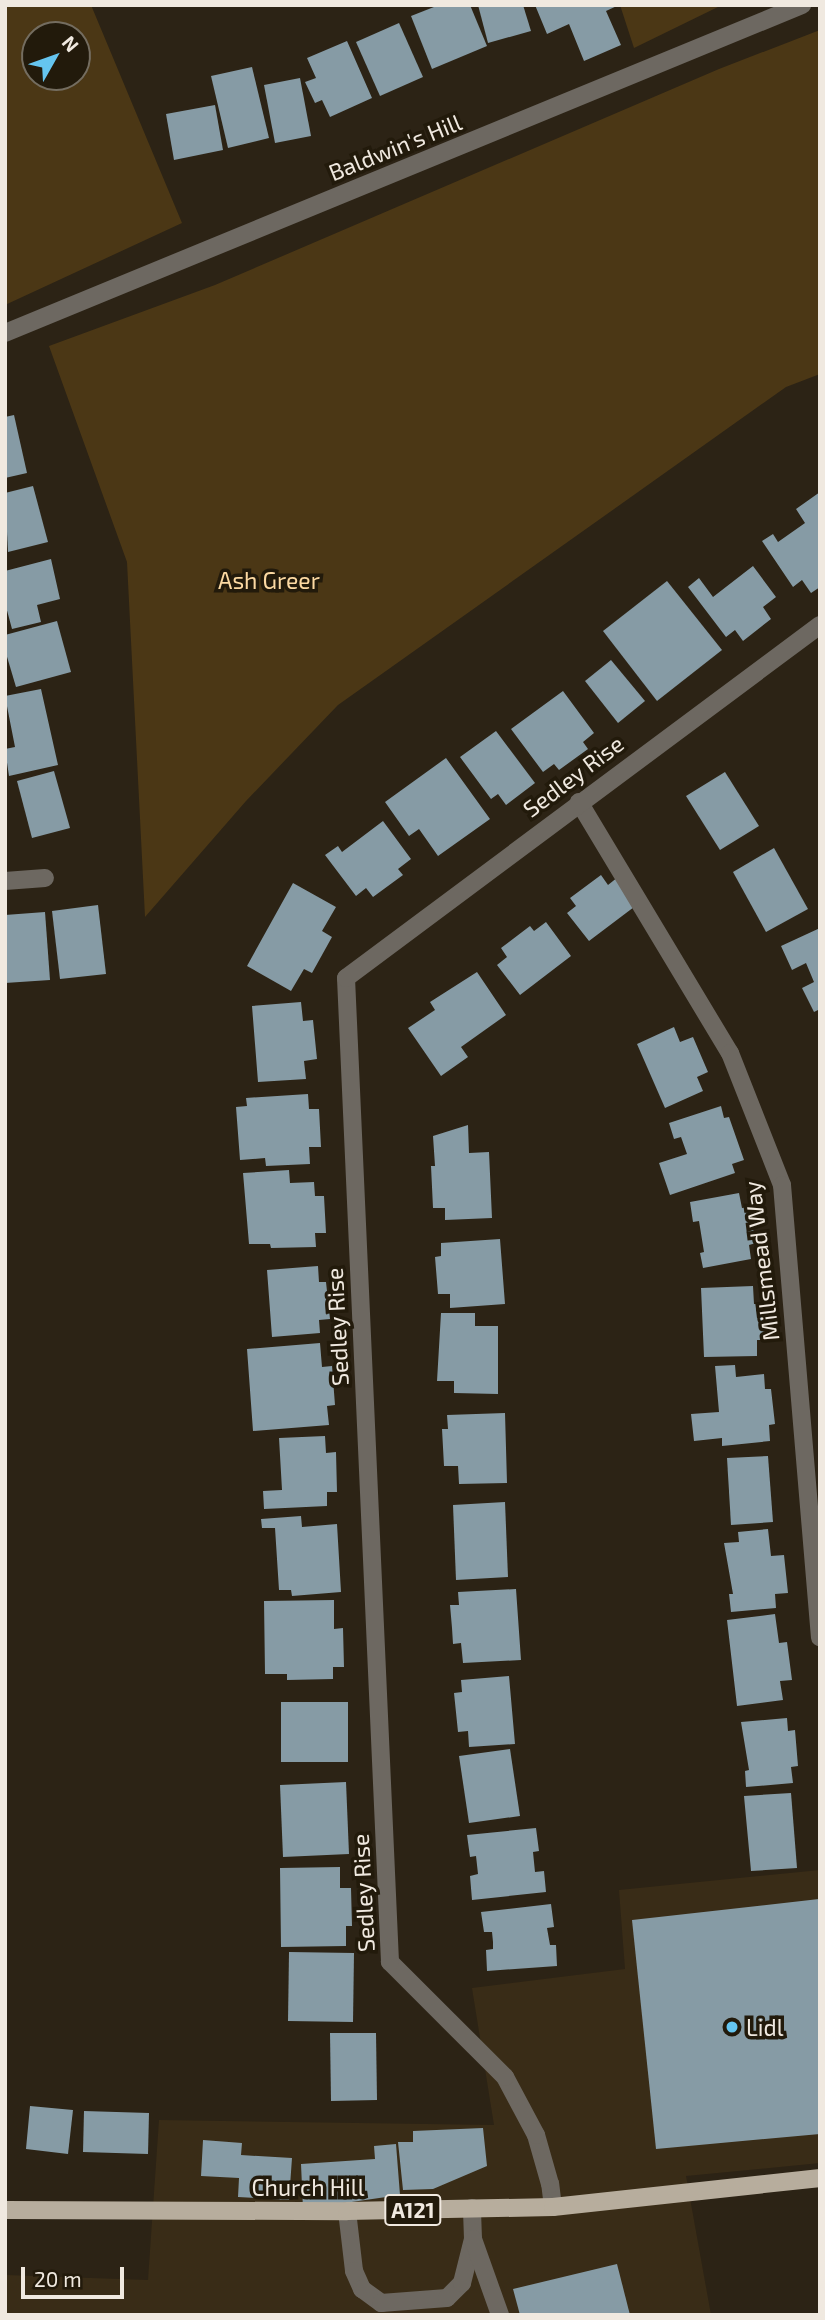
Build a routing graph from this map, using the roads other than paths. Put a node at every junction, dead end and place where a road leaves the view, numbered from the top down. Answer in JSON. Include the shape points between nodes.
{"nodes":[{"id":1,"x":802,"y":5,"type":"edge"},
{"id":2,"x":5,"y":333,"type":"edge"},
{"id":3,"x":820,"y":625,"type":"edge"},
{"id":4,"x":579,"y":802,"type":"junction"},
{"id":5,"x":45,"y":878,"type":"dead end"},
{"id":6,"x":5,"y":881,"type":"edge"},
{"id":7,"x":820,"y":1637,"type":"edge"},
{"id":8,"x":820,"y":2178,"type":"edge"},
{"id":9,"x":553,"y":2207,"type":"junction"},
{"id":10,"x":472,"y":2208,"type":"junction"},
{"id":11,"x":5,"y":2210,"type":"edge"},
{"id":12,"x":347,"y":2211,"type":"junction"},
{"id":13,"x":473,"y":2239,"type":"junction"},
{"id":14,"x":449,"y":2307,"type":"edge"},
{"id":15,"x":500,"y":2315,"type":"edge"}],
"edges":[{"from":1,"to":2,"type":"street","name":"Baldwin's Hill"},
{"from":3,"to":4,"type":"street","name":"Sedley Rise"},
{"from":4,"to":7,"type":"street","name":"Millsmead Way","via":[[730,1052],[782,1185]]},
{"from":4,"to":9,"type":"street","name":"Sedley Rise","via":[[346,978],[390,1962],[505,2077],[536,2135]]},
{"from":5,"to":6,"type":"street"},
{"from":8,"to":9,"type":"main road","name":"Church Hill","number":"A121"},
{"from":9,"to":10,"type":"main road","name":"Church Hill","number":"A121"},
{"from":10,"to":12,"type":"main road","name":"Church Hill","number":"A121"},
{"from":10,"to":13,"type":"street"},
{"from":11,"to":12,"type":"main road","name":"Church Hill","number":"A121"},
{"from":12,"to":14,"type":"street","via":[[354,2271],[362,2289],[381,2303]]},
{"from":13,"to":14,"type":"street","via":[[462,2283]]},
{"from":13,"to":15,"type":"street"}]}
